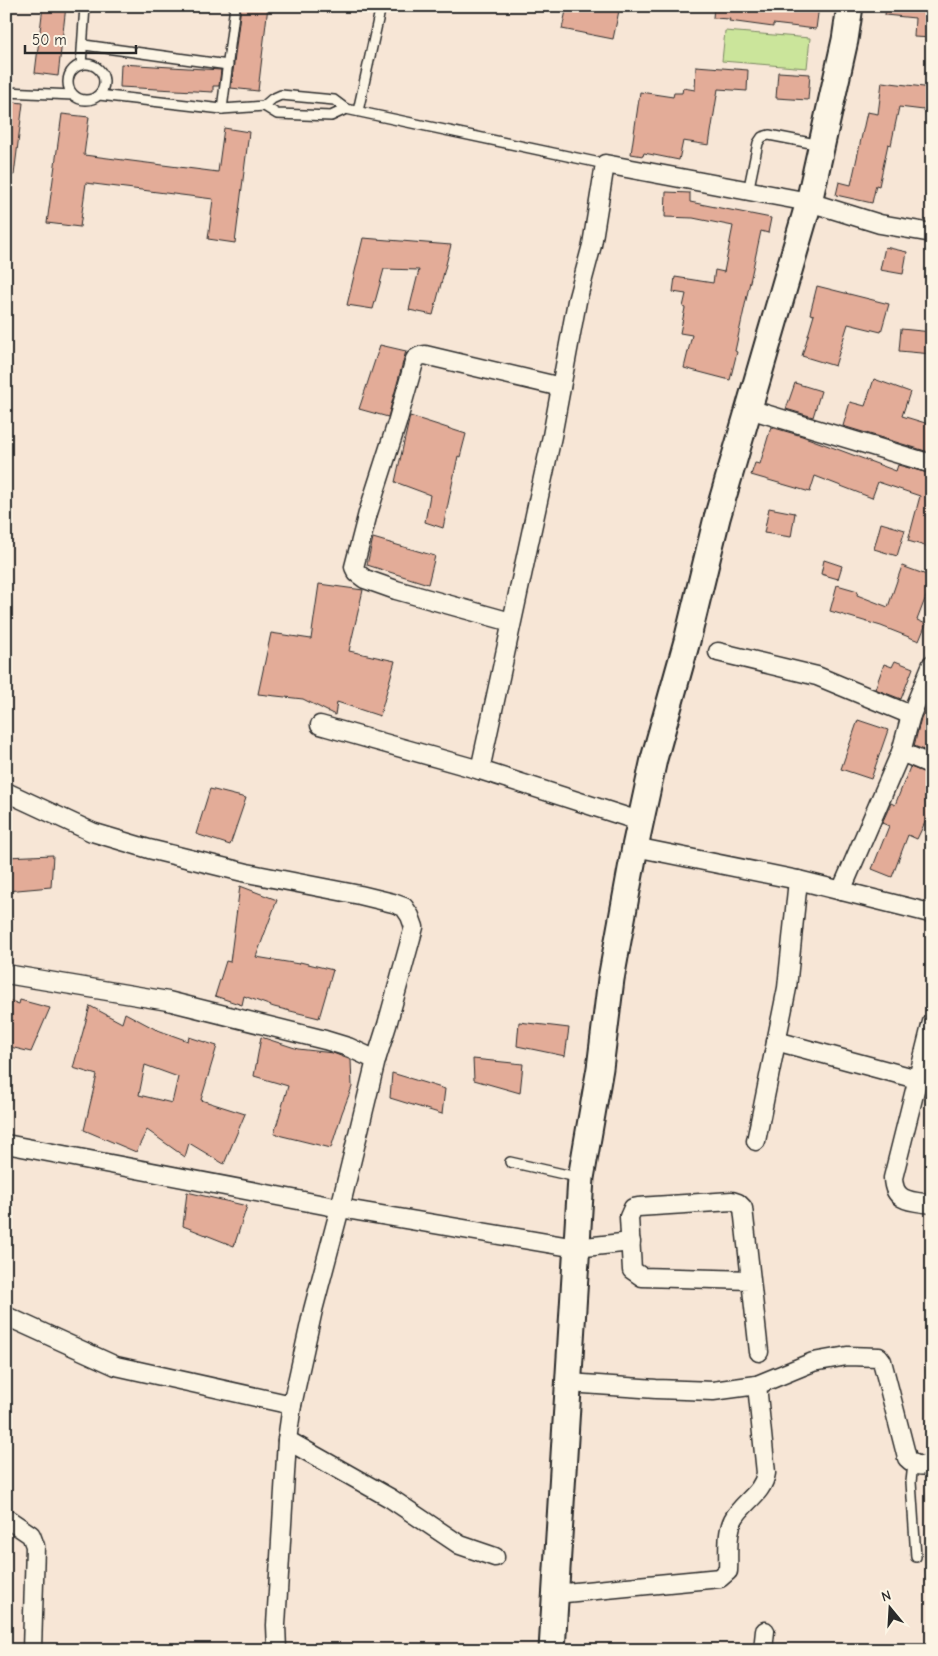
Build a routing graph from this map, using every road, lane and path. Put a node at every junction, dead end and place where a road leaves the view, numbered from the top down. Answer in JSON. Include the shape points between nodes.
{"nodes":[{"id":1,"x":86,"y":6,"type":"edge"},
{"id":2,"x":235,"y":6,"type":"edge"},
{"id":3,"x":381,"y":6,"type":"edge"},
{"id":4,"x":850,"y":6,"type":"edge"},
{"id":5,"x":84,"y":45,"type":"junction"},
{"id":6,"x":81,"y":65,"type":"junction"},
{"id":7,"x":228,"y":65,"type":"junction"},
{"id":8,"x":6,"y":92,"type":"edge"},
{"id":9,"x":99,"y":95,"type":"junction"},
{"id":10,"x":73,"y":96,"type":"junction"},
{"id":11,"x":264,"y":106,"type":"junction"},
{"id":12,"x":222,"y":109,"type":"junction"},
{"id":13,"x":346,"y":109,"type":"junction"},
{"id":14,"x":358,"y":111,"type":"junction"},
{"id":15,"x":822,"y":145,"type":"junction"},
{"id":16,"x":606,"y":164,"type":"junction"},
{"id":17,"x":748,"y":192,"type":"junction"},
{"id":18,"x":809,"y":202,"type":"junction"},
{"id":19,"x":932,"y":233,"type":"edge"},
{"id":20,"x":561,"y":387,"type":"junction"},
{"id":21,"x":749,"y":409,"type":"junction"},
{"id":22,"x":932,"y":464,"type":"edge"},
{"id":23,"x":512,"y":622,"type":"junction"},
{"id":24,"x":718,"y":652,"type":"dead end"},
{"id":25,"x":932,"y":664,"type":"edge"},
{"id":26,"x":911,"y":715,"type":"junction"},
{"id":27,"x":320,"y":725,"type":"dead end"},
{"id":28,"x":901,"y":752,"type":"junction"},
{"id":29,"x":932,"y":764,"type":"edge"},
{"id":30,"x":480,"y":770,"type":"junction"},
{"id":31,"x":6,"y":792,"type":"edge"},
{"id":32,"x":640,"y":821,"type":"junction"},
{"id":33,"x":635,"y":847,"type":"junction"},
{"id":34,"x":798,"y":880,"type":"junction"},
{"id":35,"x":841,"y":891,"type":"junction"},
{"id":36,"x":932,"y":914,"type":"edge"},
{"id":37,"x":6,"y":974,"type":"edge"},
{"id":38,"x":932,"y":1022,"type":"edge"},
{"id":39,"x":776,"y":1041,"type":"junction"},
{"id":40,"x":376,"y":1060,"type":"junction"},
{"id":41,"x":917,"y":1079,"type":"junction"},
{"id":42,"x":756,"y":1142,"type":"dead end"},
{"id":43,"x":6,"y":1144,"type":"edge"},
{"id":44,"x":510,"y":1162,"type":"dead end"},
{"id":45,"x":581,"y":1178,"type":"junction"},
{"id":46,"x":932,"y":1204,"type":"edge"},
{"id":47,"x":340,"y":1208,"type":"junction"},
{"id":48,"x":631,"y":1242,"type":"junction"},
{"id":49,"x":576,"y":1248,"type":"junction"},
{"id":50,"x":751,"y":1280,"type":"junction"},
{"id":51,"x":6,"y":1316,"type":"edge"},
{"id":52,"x":759,"y":1352,"type":"dead end"},
{"id":53,"x":569,"y":1383,"type":"junction"},
{"id":54,"x":757,"y":1385,"type":"junction"},
{"id":55,"x":292,"y":1404,"type":"junction"},
{"id":56,"x":287,"y":1440,"type":"junction"},
{"id":57,"x":912,"y":1464,"type":"junction"},
{"id":58,"x":932,"y":1464,"type":"edge"},
{"id":59,"x":6,"y":1518,"type":"edge"},
{"id":60,"x":495,"y":1557,"type":"dead end"},
{"id":61,"x":916,"y":1557,"type":"dead end"},
{"id":62,"x":555,"y":1594,"type":"junction"},
{"id":63,"x":765,"y":1631,"type":"dead end"},
{"id":64,"x":32,"y":1650,"type":"edge"},
{"id":65,"x":277,"y":1650,"type":"edge"},
{"id":66,"x":552,"y":1650,"type":"edge"},
{"id":67,"x":763,"y":1650,"type":"edge"}],
"edges":[{"from":1,"to":5,"type":"lane"},
{"from":2,"to":7,"type":"lane"},
{"from":3,"to":14,"type":"lane"},
{"from":4,"to":15,"type":"main road"},
{"from":5,"to":6,"type":"lane"},
{"from":5,"to":7,"type":"lane"},
{"from":6,"to":9,"type":"lane","via":[[99,69],[104,87]]},
{"from":6,"to":10,"type":"lane","via":[[68,78]]},
{"from":7,"to":12,"type":"lane"},
{"from":8,"to":10,"type":"lane"},
{"from":9,"to":10,"type":"lane","via":[[91,100]]},
{"from":9,"to":12,"type":"lane"},
{"from":11,"to":12,"type":"lane"},
{"from":11,"to":13,"type":"lane","via":[[276,114],[331,116]]},
{"from":11,"to":13,"type":"lane","via":[[281,95],[334,100]]},
{"from":13,"to":14,"type":"lane"},
{"from":14,"to":16,"type":"lane"},
{"from":15,"to":17,"type":"lane","via":[[769,135],[762,137]]},
{"from":15,"to":18,"type":"main road"},
{"from":16,"to":17,"type":"street"},
{"from":16,"to":20,"type":"street"},
{"from":17,"to":18,"type":"street"},
{"from":18,"to":19,"type":"street","via":[[880,224]]},
{"from":18,"to":21,"type":"main road"},
{"from":20,"to":23,"type":"street"},
{"from":20,"to":23,"type":"street","via":[[425,355],[416,359],[354,563],[357,573],[365,579]]},
{"from":21,"to":22,"type":"street"},
{"from":21,"to":32,"type":"main road","via":[[708,552]]},
{"from":23,"to":30,"type":"street"},
{"from":24,"to":26,"type":"street","via":[[817,676]]},
{"from":25,"to":26,"type":"street"},
{"from":26,"to":28,"type":"street"},
{"from":27,"to":30,"type":"street"},
{"from":28,"to":29,"type":"street"},
{"from":28,"to":35,"type":"street"},
{"from":30,"to":32,"type":"street"},
{"from":31,"to":40,"type":"street","via":[[92,832],[149,849],[404,907],[414,927]]},
{"from":32,"to":33,"type":"main road"},
{"from":33,"to":34,"type":"street"},
{"from":33,"to":45,"type":"main road"},
{"from":34,"to":35,"type":"street"},
{"from":34,"to":39,"type":"street","via":[[786,988]]},
{"from":35,"to":36,"type":"street"},
{"from":37,"to":40,"type":"street","via":[[168,1001],[325,1040]]},
{"from":38,"to":41,"type":"street"},
{"from":39,"to":41,"type":"street"},
{"from":39,"to":42,"type":"street"},
{"from":40,"to":47,"type":"street"},
{"from":41,"to":46,"type":"street","via":[[893,1185],[898,1195],[906,1200]]},
{"from":43,"to":47,"type":"street"},
{"from":44,"to":45,"type":"lane"},
{"from":45,"to":49,"type":"main road"},
{"from":47,"to":49,"type":"street"},
{"from":47,"to":55,"type":"street"},
{"from":48,"to":49,"type":"street"},
{"from":48,"to":50,"type":"street","via":[[632,1270],[642,1277]]},
{"from":48,"to":50,"type":"street","via":[[629,1217],[633,1208],[732,1201],[744,1208]]},
{"from":49,"to":53,"type":"main road"},
{"from":50,"to":52,"type":"street"},
{"from":51,"to":55,"type":"street","via":[[116,1366]]},
{"from":53,"to":54,"type":"street","via":[[712,1392]]},
{"from":53,"to":62,"type":"main road"},
{"from":54,"to":57,"type":"street","via":[[813,1362],[847,1356],[879,1357],[907,1458]]},
{"from":54,"to":62,"type":"street","via":[[765,1480],[733,1520],[728,1571],[720,1578]]},
{"from":55,"to":56,"type":"street"},
{"from":56,"to":60,"type":"street","via":[[390,1498],[460,1545]]},
{"from":56,"to":65,"type":"street"},
{"from":57,"to":58,"type":"street"},
{"from":57,"to":61,"type":"lane"},
{"from":59,"to":64,"type":"street","via":[[30,1535],[35,1546]]},
{"from":62,"to":66,"type":"main road"},
{"from":63,"to":67,"type":"street"}]}
